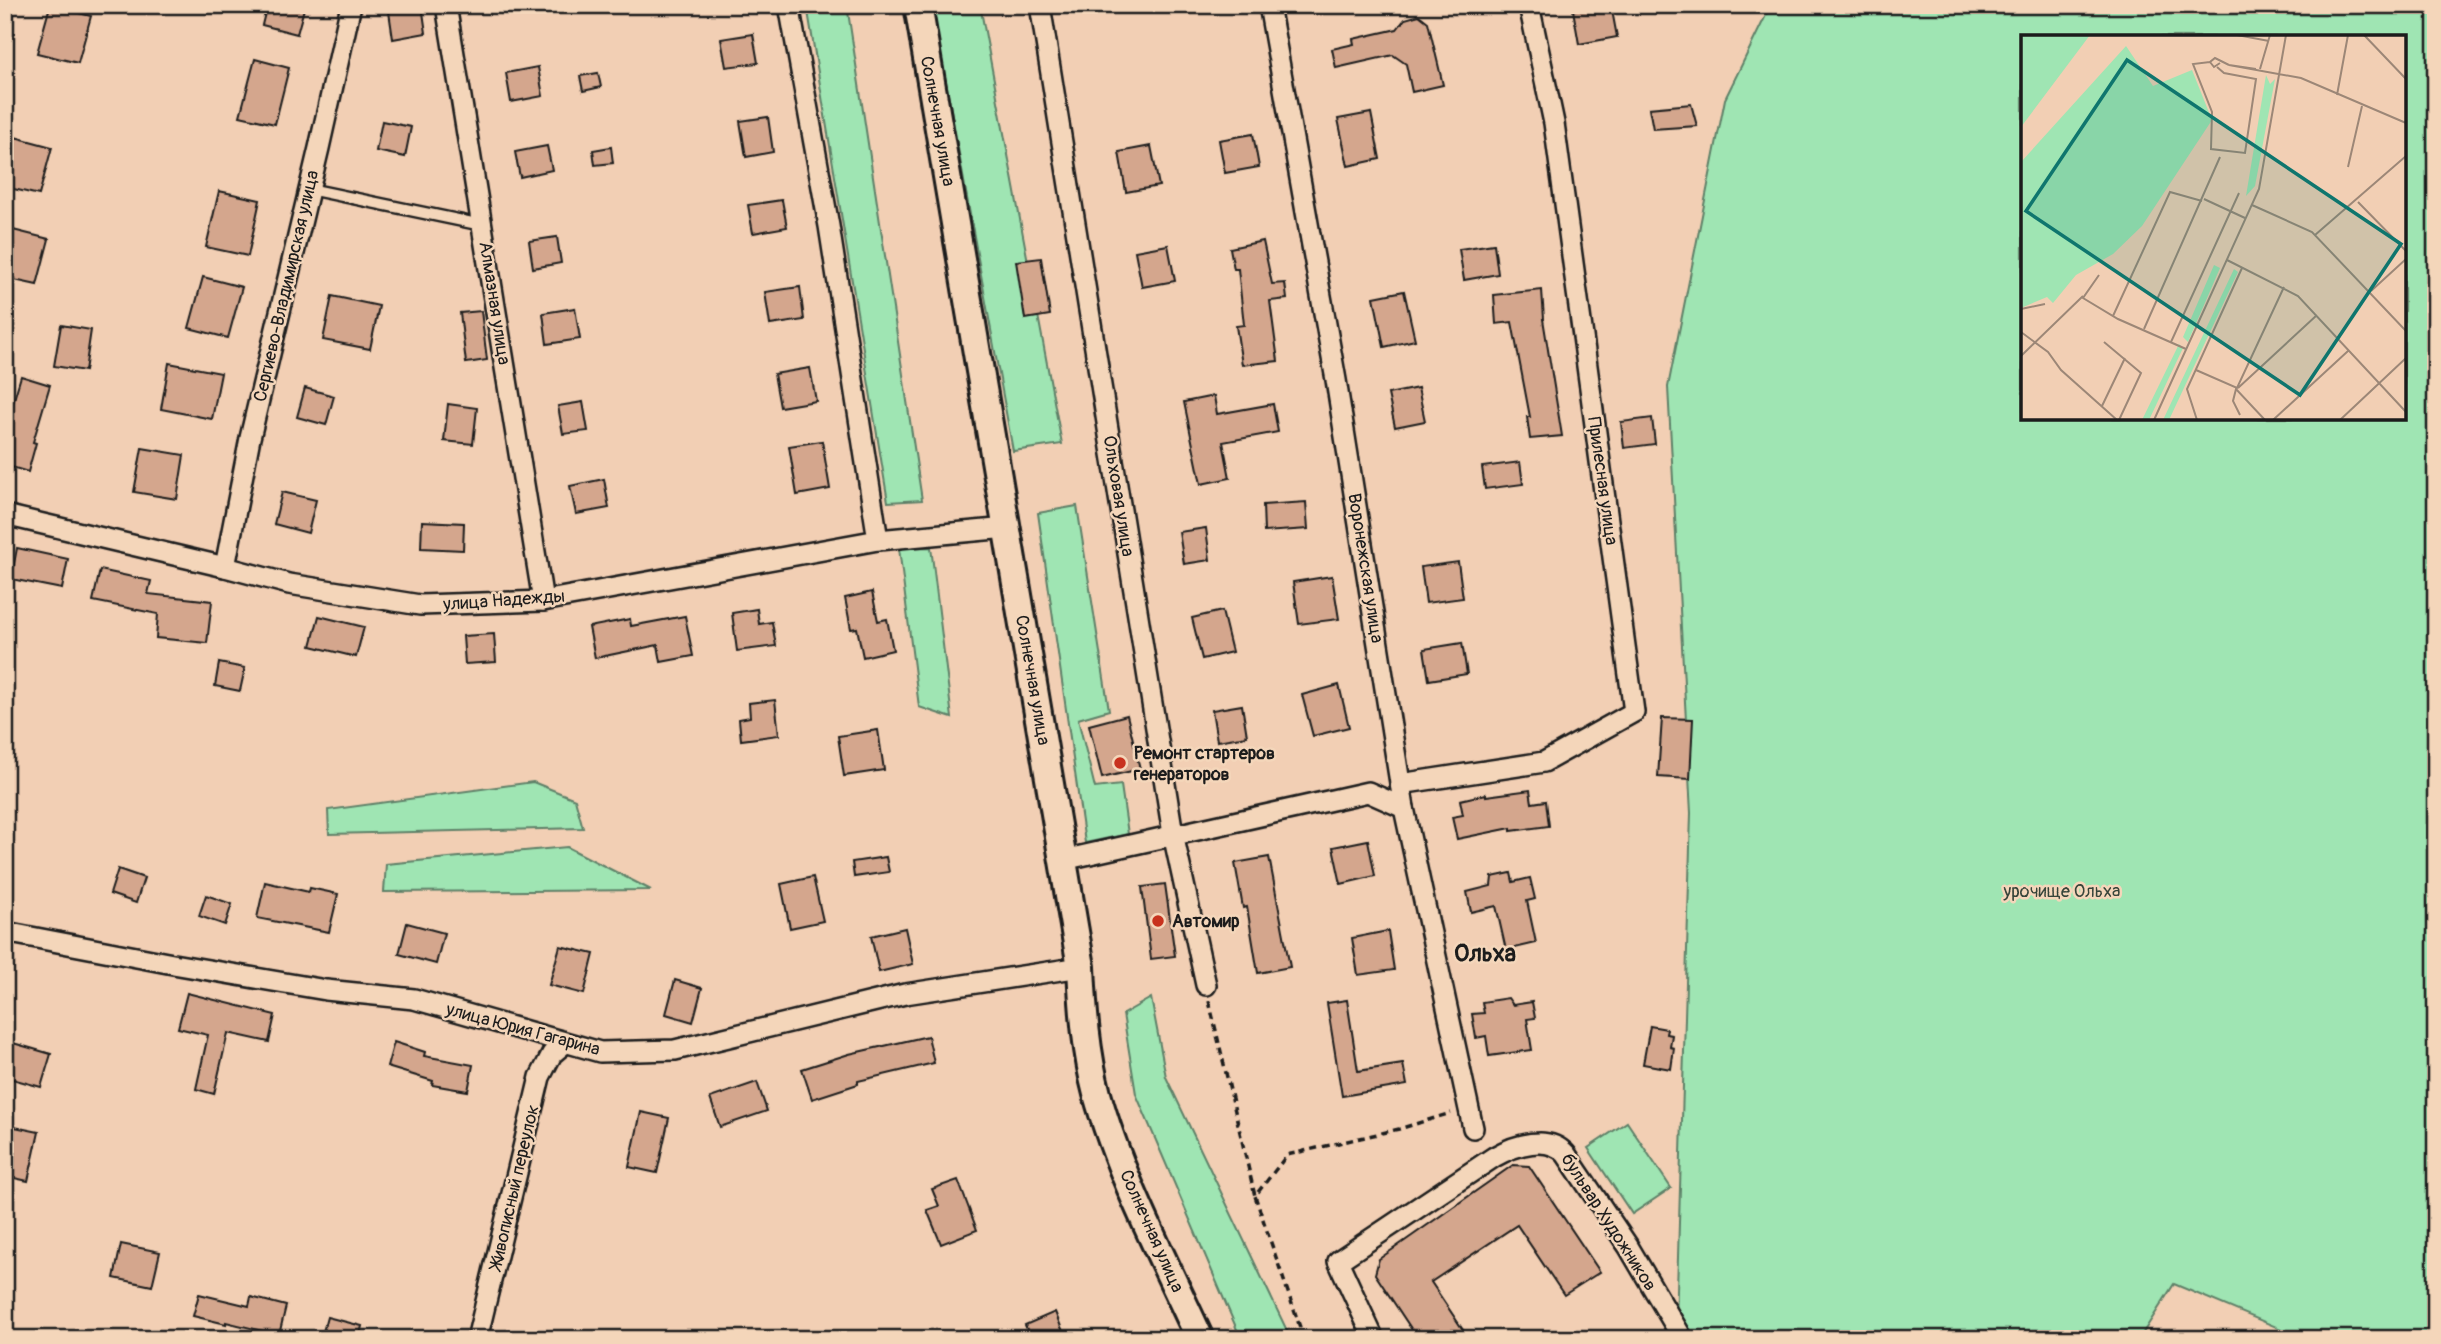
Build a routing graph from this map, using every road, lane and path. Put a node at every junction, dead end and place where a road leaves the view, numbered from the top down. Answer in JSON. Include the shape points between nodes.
{"nodes":[{"id":1,"x":351,"y":5,"type":"edge"},
{"id":2,"x":446,"y":5,"type":"edge"},
{"id":3,"x":789,"y":5,"type":"edge"},
{"id":4,"x":918,"y":5,"type":"edge"},
{"id":5,"x":1041,"y":5,"type":"edge"},
{"id":6,"x":1269,"y":5,"type":"edge"},
{"id":7,"x":1529,"y":5,"type":"edge"},
{"id":8,"x":308,"y":189,"type":"junction"},
{"id":9,"x":482,"y":225,"type":"junction"},
{"id":10,"x":5,"y":515,"type":"edge"},
{"id":11,"x":1007,"y":528,"type":"junction"},
{"id":12,"x":878,"y":540,"type":"junction"},
{"id":13,"x":225,"y":567,"type":"junction"},
{"id":14,"x":543,"y":601,"type":"junction"},
{"id":15,"x":1400,"y":785,"type":"junction"},
{"id":16,"x":1404,"y":808,"type":"junction"},
{"id":17,"x":1172,"y":834,"type":"junction"},
{"id":18,"x":1063,"y":860,"type":"junction"},
{"id":19,"x":5,"y":932,"type":"edge"},
{"id":20,"x":1081,"y":967,"type":"junction"},
{"id":21,"x":1206,"y":985,"type":"joint"},
{"id":22,"x":565,"y":1043,"type":"junction"},
{"id":23,"x":1469,"y":1108,"type":"junction"},
{"id":24,"x":1473,"y":1128,"type":"dead end"},
{"id":25,"x":1255,"y":1196,"type":"junction"},
{"id":26,"x":477,"y":1339,"type":"edge"},
{"id":27,"x":1200,"y":1339,"type":"edge"},
{"id":28,"x":1304,"y":1339,"type":"edge"},
{"id":29,"x":1374,"y":1339,"type":"edge"},
{"id":30,"x":1683,"y":1339,"type":"edge"}],
"edges":[{"from":1,"to":8,"type":"street","name":"Сергиево-Владимирская улица"},
{"from":2,"to":9,"type":"street","name":"Алмазная улица"},
{"from":3,"to":12,"type":"street"},
{"from":4,"to":11,"type":"street","name":"Солнечная улица"},
{"from":5,"to":17,"type":"street","name":"Ольховая улица"},
{"from":6,"to":15,"type":"street","name":"Воронежская улица","via":[[1336,380]]},
{"from":7,"to":15,"type":"street","name":"Прилесная улица","via":[[1554,123],[1634,712],[1544,762]]},
{"from":8,"to":9,"type":"lane"},
{"from":8,"to":13,"type":"street","name":"Сергиево-Владимирская улица"},
{"from":9,"to":14,"type":"street","name":"Алмазная улица"},
{"from":10,"to":13,"type":"street","name":"улица Надежды"},
{"from":11,"to":12,"type":"street","name":"улица Надежды"},
{"from":11,"to":18,"type":"street","name":"Солнечная улица"},
{"from":12,"to":14,"type":"street","name":"улица Надежды"},
{"from":13,"to":14,"type":"street","name":"улица Надежды","via":[[289,584],[420,605]]},
{"from":15,"to":16,"type":"street","name":"Воронежская улица"},
{"from":16,"to":17,"type":"street","via":[[1368,792]]},
{"from":16,"to":23,"type":"street","name":"Воронежская улица"},
{"from":17,"to":18,"type":"street"},
{"from":17,"to":21,"type":"street","name":"Ольховая улица"},
{"from":18,"to":20,"type":"street","name":"Солнечная улица"},
{"from":19,"to":22,"type":"street","name":"улица Юрия Гагарина","via":[[326,990],[414,999]]},
{"from":20,"to":22,"type":"street","name":"улица Юрия Гагарина","via":[[905,994],[675,1050],[600,1052]]},
{"from":20,"to":27,"type":"street","name":"Солнечная улица","via":[[1084,1029],[1097,1094],[1136,1197]]},
{"from":21,"to":25,"type":"path"},
{"from":22,"to":26,"type":"street","name":"Живописный переулок","via":[[552,1054],[540,1077]]},
{"from":23,"to":24,"type":"street","name":"Воронежская улица"},
{"from":23,"to":25,"type":"path","via":[[1287,1155]]},
{"from":25,"to":28,"type":"path"},
{"from":29,"to":30,"type":"street","name":"бульвар Художников","via":[[1338,1261],[1508,1149],[1550,1143],[1566,1154]]}]}
